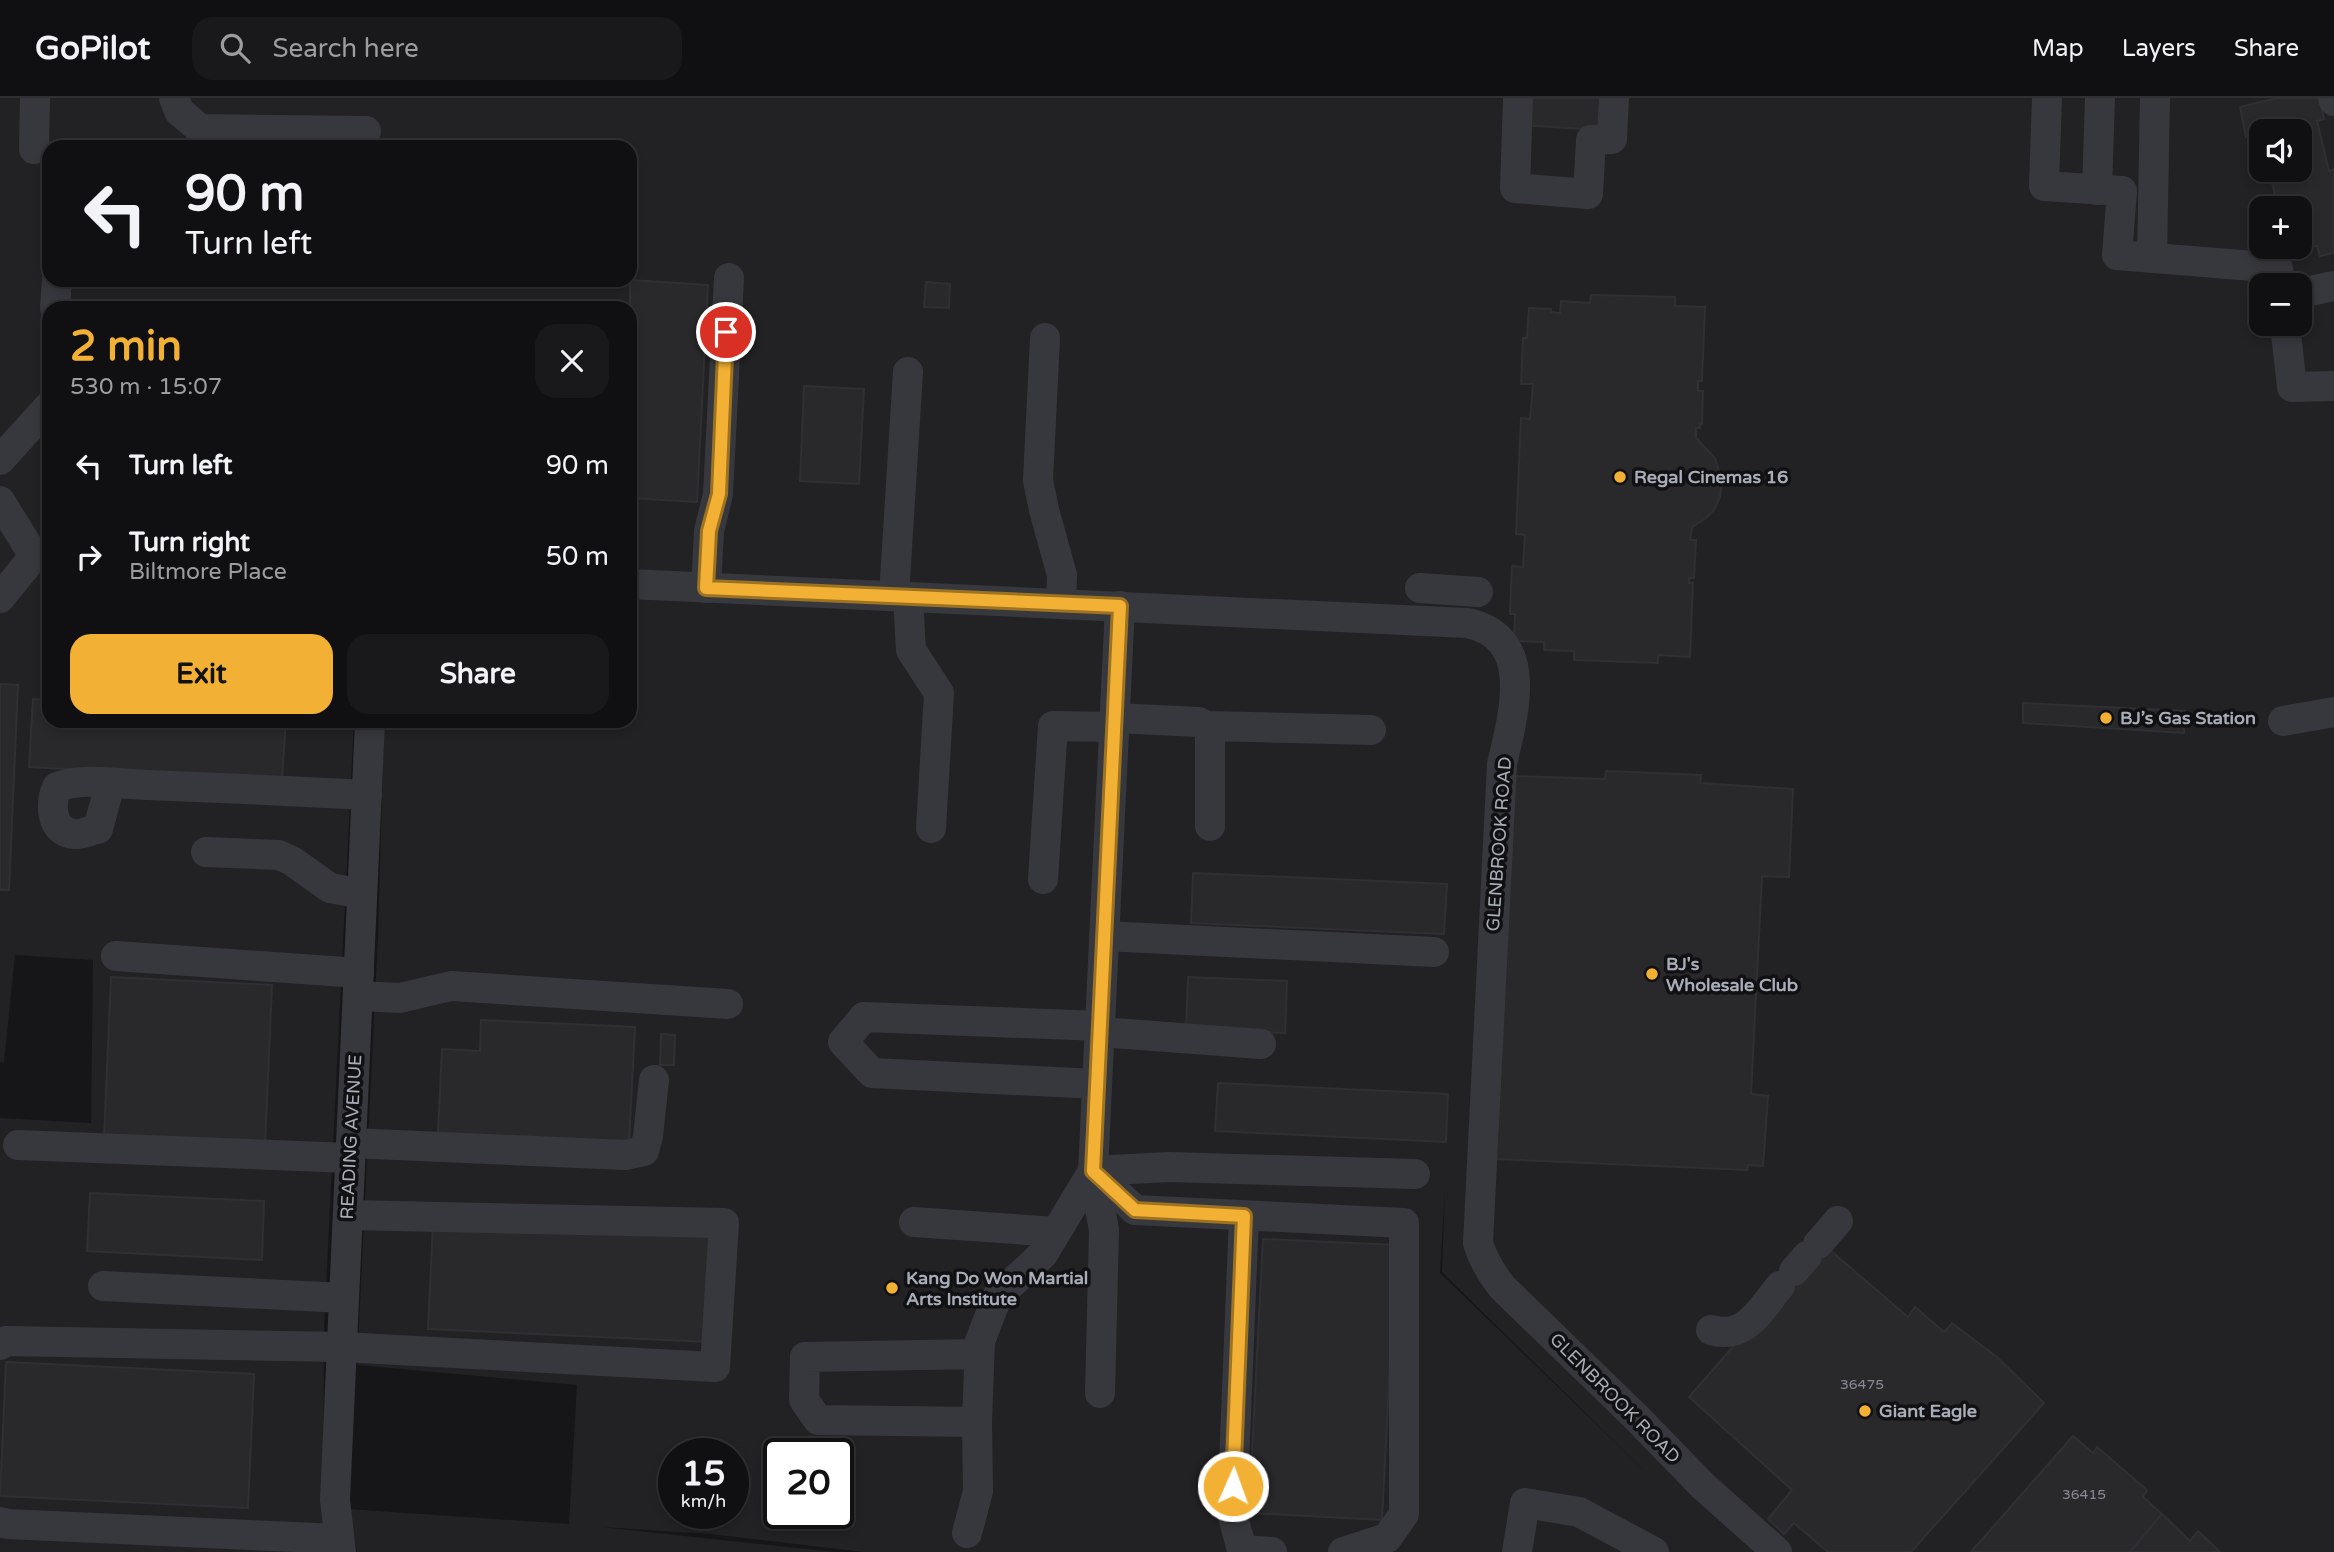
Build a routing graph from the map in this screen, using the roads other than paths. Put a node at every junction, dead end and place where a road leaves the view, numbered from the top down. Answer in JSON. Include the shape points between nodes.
{"nodes":[{"id":1,"x":35,"y":98,"type":"edge"},
{"id":2,"x":174,"y":98,"type":"edge"},
{"id":3,"x":1518,"y":98,"type":"edge"},
{"id":4,"x":1614,"y":98,"type":"edge"},
{"id":5,"x":2047,"y":98,"type":"edge"},
{"id":6,"x":2100,"y":98,"type":"edge"},
{"id":7,"x":2155,"y":98,"type":"edge"},
{"id":8,"x":366,"y":131,"type":"dead end"},
{"id":9,"x":34,"y":149,"type":"dead end"},
{"id":10,"x":2097,"y":190,"type":"junction"},
{"id":11,"x":2152,"y":258,"type":"junction"},
{"id":12,"x":2279,"y":273,"type":"edge"},
{"id":13,"x":729,"y":278,"type":"dead end"},
{"id":14,"x":2334,"y":286,"type":"edge"},
{"id":15,"x":2312,"y":291,"type":"edge"},
{"id":16,"x":2286,"y":336,"type":"edge"},
{"id":17,"x":1045,"y":338,"type":"dead end"},
{"id":18,"x":908,"y":372,"type":"dead end"},
{"id":19,"x":2334,"y":386,"type":"edge"},
{"id":20,"x":42,"y":414,"type":"edge"},
{"id":21,"x":0,"y":460,"type":"edge"},
{"id":22,"x":0,"y":501,"type":"edge"},
{"id":23,"x":0,"y":531,"type":"edge"},
{"id":24,"x":41,"y":556,"type":"edge"},
{"id":25,"x":637,"y":584,"type":"edge"},
{"id":26,"x":706,"y":588,"type":"junction"},
{"id":27,"x":1420,"y":588,"type":"dead end"},
{"id":28,"x":1478,"y":592,"type":"dead end"},
{"id":29,"x":901,"y":596,"type":"junction"},
{"id":30,"x":0,"y":598,"type":"edge"},
{"id":31,"x":1061,"y":603,"type":"junction"},
{"id":32,"x":1120,"y":606,"type":"junction"},
{"id":33,"x":2334,"y":712,"type":"edge"},
{"id":34,"x":2283,"y":721,"type":"dead end"},
{"id":35,"x":1115,"y":723,"type":"junction"},
{"id":36,"x":1206,"y":726,"type":"junction"},
{"id":37,"x":370,"y":728,"type":"edge"},
{"id":38,"x":1371,"y":730,"type":"dead end"},
{"id":39,"x":110,"y":784,"type":"dead end"},
{"id":40,"x":367,"y":794,"type":"junction"},
{"id":41,"x":1210,"y":826,"type":"dead end"},
{"id":42,"x":931,"y":828,"type":"dead end"},
{"id":43,"x":206,"y":852,"type":"dead end"},
{"id":44,"x":1043,"y":879,"type":"dead end"},
{"id":45,"x":362,"y":894,"type":"junction"},
{"id":46,"x":1104,"y":936,"type":"junction"},
{"id":47,"x":1434,"y":952,"type":"dead end"},
{"id":48,"x":116,"y":957,"type":"dead end"},
{"id":49,"x":358,"y":984,"type":"junction"},
{"id":50,"x":728,"y":1004,"type":"dead end"},
{"id":51,"x":1100,"y":1029,"type":"junction"},
{"id":52,"x":1261,"y":1044,"type":"dead end"},
{"id":53,"x":654,"y":1080,"type":"dead end"},
{"id":54,"x":1097,"y":1084,"type":"junction"},
{"id":55,"x":18,"y":1144,"type":"dead end"},
{"id":56,"x":351,"y":1150,"type":"junction"},
{"id":57,"x":1093,"y":1171,"type":"junction"},
{"id":58,"x":1415,"y":1174,"type":"dead end"},
{"id":59,"x":348,"y":1215,"type":"junction"},
{"id":60,"x":1244,"y":1216,"type":"junction"},
{"id":61,"x":1838,"y":1220,"type":"dead end"},
{"id":62,"x":914,"y":1222,"type":"dead end"},
{"id":63,"x":1056,"y":1232,"type":"junction"},
{"id":64,"x":103,"y":1286,"type":"dead end"},
{"id":65,"x":344,"y":1298,"type":"junction"},
{"id":66,"x":1711,"y":1330,"type":"dead end"},
{"id":67,"x":0,"y":1345,"type":"edge"},
{"id":68,"x":342,"y":1347,"type":"junction"},
{"id":69,"x":979,"y":1353,"type":"junction"},
{"id":70,"x":1100,"y":1393,"type":"dead end"},
{"id":71,"x":977,"y":1422,"type":"junction"},
{"id":72,"x":0,"y":1522,"type":"edge"},
{"id":73,"x":967,"y":1533,"type":"dead end"},
{"id":74,"x":340,"y":1546,"type":"edge"},
{"id":75,"x":1272,"y":1552,"type":"edge"},
{"id":76,"x":1343,"y":1552,"type":"edge"},
{"id":77,"x":1517,"y":1552,"type":"edge"},
{"id":78,"x":1654,"y":1552,"type":"edge"},
{"id":79,"x":1777,"y":1552,"type":"edge"}],
"edges":[{"from":1,"to":9,"type":"street"},
{"from":2,"to":8,"type":"street","via":[[179,111],[200,129]]},
{"from":3,"to":4,"type":"street","via":[[1515,188],[1588,194],[1591,141],[1612,139]]},
{"from":5,"to":10,"type":"street","via":[[2044,186]]},
{"from":6,"to":10,"type":"street"},
{"from":7,"to":11,"type":"street"},
{"from":10,"to":11,"type":"street","via":[[2122,191],[2117,255]]},
{"from":11,"to":12,"type":"street","via":[[2278,268]]},
{"from":13,"to":26,"type":"street","via":[[719,494],[709,531]]},
{"from":14,"to":15,"type":"street"},
{"from":16,"to":19,"type":"street","via":[[2292,387]]},
{"from":17,"to":31,"type":"street","via":[[1038,480],[1062,575]]},
{"from":18,"to":29,"type":"street"},
{"from":20,"to":21,"type":"street"},
{"from":22,"to":24,"type":"street"},
{"from":23,"to":24,"type":"street"},
{"from":24,"to":30,"type":"street"},
{"from":25,"to":26,"type":"street","name":"GLENBROOK ROAD"},
{"from":26,"to":29,"type":"street","name":"GLENBROOK ROAD"},
{"from":27,"to":28,"type":"street"},
{"from":29,"to":31,"type":"street","name":"GLENBROOK ROAD"},
{"from":29,"to":42,"type":"street","via":[[911,650],[939,693]]},
{"from":31,"to":32,"type":"street","name":"GLENBROOK ROAD"},
{"from":32,"to":35,"type":"street"},
{"from":32,"to":79,"type":"street","name":"GLENBROOK ROAD","via":[[1467,623],[1486,629],[1504,643],[1515,670],[1515,707],[1502,764],[1478,1243],[1486,1265],[1502,1287],[1703,1486]]},
{"from":33,"to":34,"type":"street"},
{"from":35,"to":36,"type":"street","via":[[1199,722]]},
{"from":35,"to":44,"type":"street","via":[[1053,726]]},
{"from":35,"to":46,"type":"street"},
{"from":36,"to":38,"type":"street"},
{"from":36,"to":41,"type":"street","via":[[1210,735]]},
{"from":37,"to":40,"type":"street","name":"READING AVENUE"},
{"from":39,"to":40,"type":"street"},
{"from":40,"to":45,"type":"street","name":"READING AVENUE"},
{"from":43,"to":45,"type":"street","via":[[279,855],[330,888]]},
{"from":45,"to":49,"type":"street","name":"READING AVENUE"},
{"from":46,"to":47,"type":"street"},
{"from":46,"to":51,"type":"street"},
{"from":48,"to":49,"type":"street"},
{"from":49,"to":50,"type":"street","via":[[400,998],[451,986]]},
{"from":49,"to":56,"type":"street","name":"READING AVENUE"},
{"from":51,"to":52,"type":"street"},
{"from":51,"to":54,"type":"street"},
{"from":51,"to":54,"type":"street","via":[[864,1017],[844,1042],[872,1073]]},
{"from":53,"to":56,"type":"street","via":[[644,1151],[625,1155]]},
{"from":54,"to":57,"type":"street"},
{"from":55,"to":56,"type":"street"},
{"from":56,"to":59,"type":"street","name":"READING AVENUE"},
{"from":57,"to":58,"type":"street","via":[[1169,1167]]},
{"from":57,"to":60,"type":"street","via":[[1135,1210]]},
{"from":57,"to":63,"type":"street"},
{"from":57,"to":70,"type":"street","via":[[1104,1230]]},
{"from":59,"to":65,"type":"street","name":"READING AVENUE"},
{"from":59,"to":68,"type":"street","via":[[724,1223],[715,1367]]},
{"from":60,"to":75,"type":"street","via":[[1232,1513],[1242,1550]]},
{"from":60,"to":76,"type":"street","via":[[1404,1223],[1404,1514],[1387,1538]]},
{"from":61,"to":66,"type":"street","via":[[1751,1321],[1736,1332]]},
{"from":62,"to":63,"type":"street"},
{"from":63,"to":69,"type":"street","via":[[1043,1254],[997,1297]]},
{"from":64,"to":65,"type":"street"},
{"from":65,"to":68,"type":"street","name":"READING AVENUE"},
{"from":67,"to":68,"type":"street","via":[[6,1341]]},
{"from":68,"to":74,"type":"street","name":"READING AVENUE","via":[[335,1500]]},
{"from":69,"to":71,"type":"street"},
{"from":69,"to":71,"type":"street","via":[[805,1357],[804,1400],[818,1419]]},
{"from":71,"to":73,"type":"street","via":[[978,1491]]},
{"from":72,"to":74,"type":"street"},
{"from":77,"to":78,"type":"street","via":[[1525,1503],[1579,1512]]}]}
